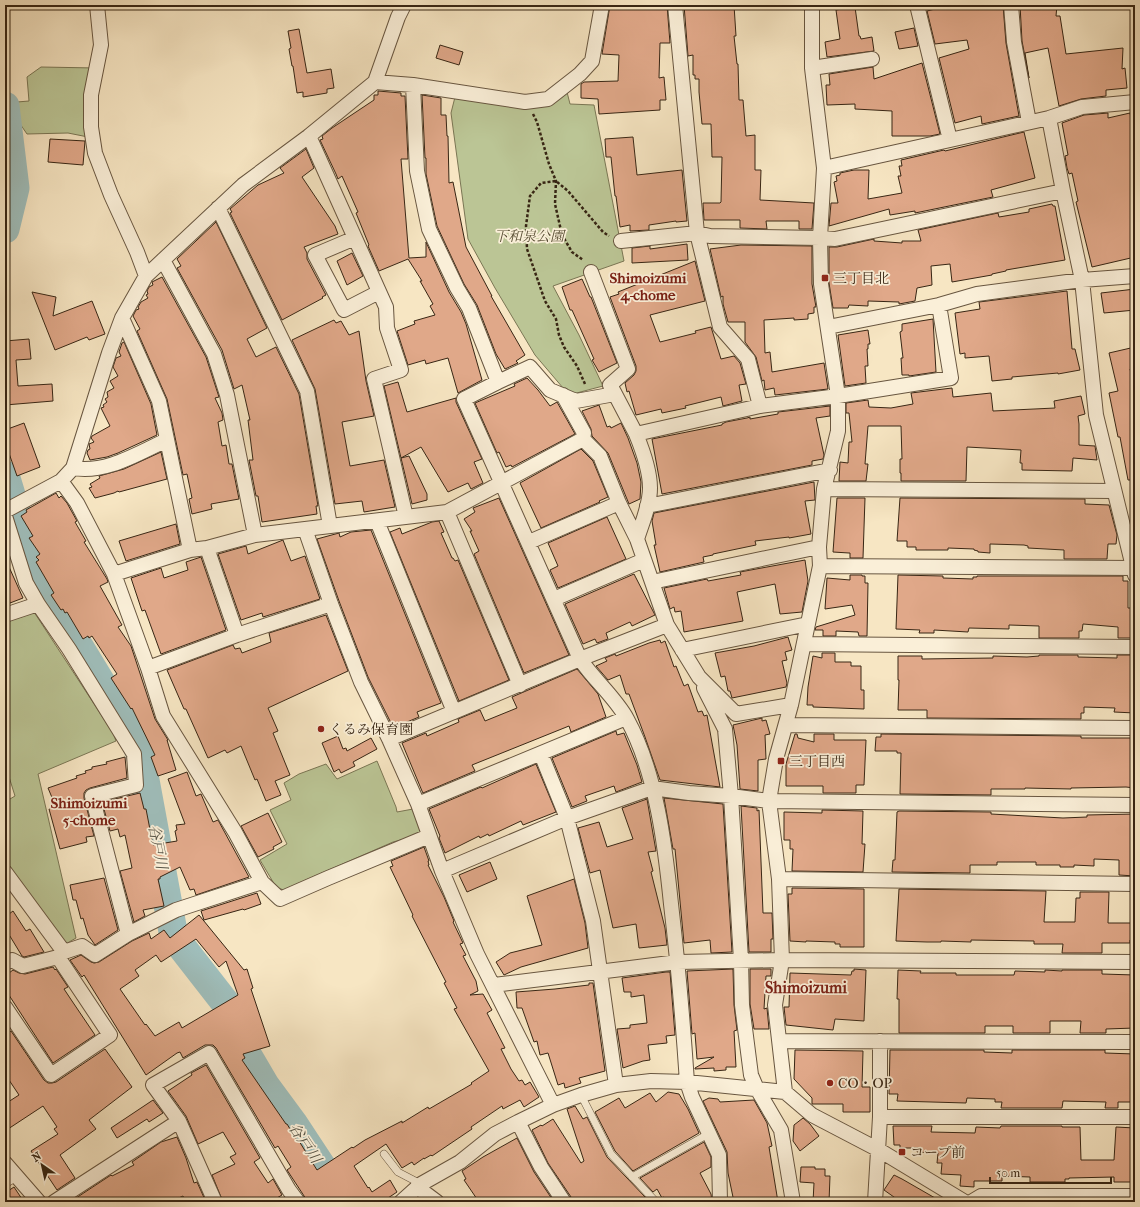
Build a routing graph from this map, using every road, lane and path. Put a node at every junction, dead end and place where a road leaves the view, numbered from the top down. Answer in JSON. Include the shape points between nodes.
{"nodes":[{"id":1,"x":97,"y":5,"type":"edge"},
{"id":2,"x":404,"y":5,"type":"edge"},
{"id":3,"x":602,"y":5,"type":"edge"},
{"id":4,"x":675,"y":5,"type":"edge"},
{"id":5,"x":812,"y":5,"type":"edge"},
{"id":6,"x":917,"y":5,"type":"edge"},
{"id":7,"x":1011,"y":5,"type":"edge"},
{"id":8,"x":872,"y":59,"type":"dead end"},
{"id":9,"x":812,"y":68,"type":"junction"},
{"id":10,"x":375,"y":82,"type":"junction"},
{"id":11,"x":414,"y":85,"type":"junction"},
{"id":12,"x":525,"y":102,"type":"junction"},
{"id":13,"x":1134,"y":105,"type":"edge"},
{"id":14,"x":1049,"y":118,"type":"junction"},
{"id":15,"x":1029,"y":122,"type":"junction"},
{"id":16,"x":309,"y":136,"type":"junction"},
{"id":17,"x":950,"y":140,"type":"junction"},
{"id":18,"x":824,"y":168,"type":"junction"},
{"id":19,"x":556,"y":181,"type":"junction"},
{"id":20,"x":1063,"y":191,"type":"junction"},
{"id":21,"x":218,"y":208,"type":"junction"},
{"id":22,"x":697,"y":233,"type":"junction"},
{"id":23,"x":355,"y":238,"type":"junction"},
{"id":24,"x":820,"y":238,"type":"junction"},
{"id":25,"x":621,"y":240,"type":"joint"},
{"id":26,"x":163,"y":260,"type":"junction"},
{"id":27,"x":591,"y":272,"type":"joint"},
{"id":28,"x":146,"y":276,"type":"junction"},
{"id":29,"x":1135,"y":276,"type":"edge"},
{"id":30,"x":1082,"y":280,"type":"junction"},
{"id":31,"x":379,"y":292,"type":"junction"},
{"id":32,"x":940,"y":306,"type":"junction"},
{"id":33,"x":122,"y":318,"type":"junction"},
{"id":34,"x":828,"y":327,"type":"junction"},
{"id":35,"x":498,"y":382,"type":"junction"},
{"id":36,"x":615,"y":394,"type":"junction"},
{"id":37,"x":562,"y":395,"type":"junction"},
{"id":38,"x":838,"y":396,"type":"junction"},
{"id":39,"x":591,"y":398,"type":"junction"},
{"id":40,"x":760,"y":406,"type":"junction"},
{"id":41,"x":636,"y":434,"type":"junction"},
{"id":42,"x":583,"y":439,"type":"junction"},
{"id":43,"x":167,"y":440,"type":"junction"},
{"id":44,"x":73,"y":468,"type":"junction"},
{"id":45,"x":830,"y":470,"type":"junction"},
{"id":46,"x":61,"y":481,"type":"junction"},
{"id":47,"x":502,"y":482,"type":"junction"},
{"id":48,"x":824,"y":489,"type":"junction"},
{"id":49,"x":1114,"y":491,"type":"junction"},
{"id":50,"x":619,"y":503,"type":"junction"},
{"id":51,"x":647,"y":506,"type":"junction"},
{"id":52,"x":9,"y":510,"type":"edge"},
{"id":53,"x":447,"y":512,"type":"junction"},
{"id":54,"x":406,"y":516,"type":"junction"},
{"id":55,"x":377,"y":521,"type":"junction"},
{"id":56,"x":330,"y":526,"type":"junction"},
{"id":57,"x":305,"y":529,"type":"junction"},
{"id":58,"x":255,"y":535,"type":"junction"},
{"id":59,"x":637,"y":539,"type":"junction"},
{"id":60,"x":529,"y":542,"type":"junction"},
{"id":61,"x":819,"y":547,"type":"junction"},
{"id":62,"x":207,"y":548,"type":"junction"},
{"id":63,"x":190,"y":550,"type":"junction"},
{"id":64,"x":644,"y":560,"type":"junction"},
{"id":65,"x":820,"y":566,"type":"junction"},
{"id":66,"x":1134,"y":571,"type":"edge"},
{"id":67,"x":114,"y":574,"type":"junction"},
{"id":68,"x":652,"y":582,"type":"junction"},
{"id":69,"x":554,"y":599,"type":"junction"},
{"id":70,"x":38,"y":604,"type":"junction"},
{"id":71,"x":331,"y":604,"type":"junction"},
{"id":72,"x":5,"y":615,"type":"edge"},
{"id":73,"x":808,"y":624,"type":"junction"},
{"id":74,"x":666,"y":625,"type":"junction"},
{"id":75,"x":237,"y":635,"type":"junction"},
{"id":76,"x":805,"y":644,"type":"junction"},
{"id":77,"x":1135,"y":648,"type":"edge"},
{"id":78,"x":682,"y":650,"type":"junction"},
{"id":79,"x":580,"y":659,"type":"junction"},
{"id":80,"x":148,"y":668,"type":"junction"},
{"id":81,"x":699,"y":677,"type":"junction"},
{"id":82,"x":520,"y":685,"type":"junction"},
{"id":83,"x":792,"y":705,"type":"junction"},
{"id":84,"x":454,"y":712,"type":"junction"},
{"id":85,"x":626,"y":718,"type":"junction"},
{"id":86,"x":786,"y":725,"type":"junction"},
{"id":87,"x":1135,"y":728,"type":"edge"},
{"id":88,"x":389,"y":739,"type":"junction"},
{"id":89,"x":541,"y":754,"type":"junction"},
{"id":90,"x":652,"y":788,"type":"junction"},
{"id":91,"x":731,"y":796,"type":"junction"},
{"id":92,"x":769,"y":801,"type":"junction"},
{"id":93,"x":418,"y":804,"type":"junction"},
{"id":94,"x":1135,"y":805,"type":"edge"},
{"id":95,"x":567,"y":818,"type":"junction"},
{"id":96,"x":429,"y":836,"type":"junction"},
{"id":97,"x":442,"y":871,"type":"junction"},
{"id":98,"x":5,"y":872,"type":"edge"},
{"id":99,"x":779,"y":879,"type":"junction"},
{"id":100,"x":262,"y":882,"type":"junction"},
{"id":101,"x":1135,"y":884,"type":"edge"},
{"id":102,"x":128,"y":934,"type":"junction"},
{"id":103,"x":61,"y":954,"type":"junction"},
{"id":104,"x":741,"y":960,"type":"junction"},
{"id":105,"x":782,"y":960,"type":"junction"},
{"id":106,"x":678,"y":962,"type":"junction"},
{"id":107,"x":1135,"y":962,"type":"edge"},
{"id":108,"x":5,"y":963,"type":"edge"},
{"id":109,"x":601,"y":972,"type":"junction"},
{"id":110,"x":494,"y":985,"type":"junction"},
{"id":111,"x":5,"y":1007,"type":"edge"},
{"id":112,"x":780,"y":1041,"type":"junction"},
{"id":113,"x":880,"y":1041,"type":"junction"},
{"id":114,"x":1135,"y":1042,"type":"edge"},
{"id":115,"x":687,"y":1082,"type":"junction"},
{"id":116,"x":616,"y":1085,"type":"junction"},
{"id":117,"x":758,"y":1089,"type":"junction"},
{"id":118,"x":786,"y":1092,"type":"junction"},
{"id":119,"x":581,"y":1095,"type":"junction"},
{"id":120,"x":553,"y":1105,"type":"junction"},
{"id":121,"x":880,"y":1117,"type":"junction"},
{"id":122,"x":1135,"y":1117,"type":"edge"},
{"id":123,"x":179,"y":1121,"type":"junction"},
{"id":124,"x":518,"y":1122,"type":"junction"},
{"id":125,"x":710,"y":1133,"type":"junction"},
{"id":126,"x":879,"y":1150,"type":"junction"},
{"id":127,"x":384,"y":1154,"type":"dead end"},
{"id":128,"x":5,"y":1163,"type":"edge"},
{"id":129,"x":17,"y":1177,"type":"junction"},
{"id":130,"x":632,"y":1177,"type":"junction"},
{"id":131,"x":5,"y":1184,"type":"edge"},
{"id":132,"x":419,"y":1185,"type":"junction"},
{"id":133,"x":1135,"y":1196,"type":"edge"},
{"id":134,"x":39,"y":1202,"type":"edge"},
{"id":135,"x":54,"y":1202,"type":"edge"},
{"id":136,"x":215,"y":1202,"type":"edge"},
{"id":137,"x":298,"y":1202,"type":"edge"},
{"id":138,"x":401,"y":1202,"type":"edge"},
{"id":139,"x":437,"y":1202,"type":"edge"},
{"id":140,"x":564,"y":1202,"type":"edge"},
{"id":141,"x":656,"y":1202,"type":"edge"},
{"id":142,"x":720,"y":1202,"type":"edge"},
{"id":143,"x":793,"y":1202,"type":"edge"},
{"id":144,"x":875,"y":1202,"type":"edge"},
{"id":145,"x":964,"y":1202,"type":"edge"},
{"id":146,"x":971,"y":1202,"type":"edge"}],
"edges":[{"from":1,"to":28,"type":"street","via":[[101,45],[90,96],[95,153]]},
{"from":2,"to":10,"type":"street"},
{"from":3,"to":12,"type":"street","via":[[592,61],[548,99]]},
{"from":4,"to":22,"type":"street"},
{"from":5,"to":9,"type":"street"},
{"from":6,"to":17,"type":"street"},
{"from":7,"to":15,"type":"street","via":[[1014,42]]},
{"from":8,"to":9,"type":"street"},
{"from":9,"to":18,"type":"street"},
{"from":10,"to":11,"type":"street"},
{"from":10,"to":16,"type":"street"},
{"from":11,"to":12,"type":"street"},
{"from":11,"to":35,"type":"street","via":[[417,171],[429,229],[469,308]]},
{"from":12,"to":19,"type":"path","via":[[536,122]]},
{"from":13,"to":14,"type":"street","via":[[1082,107]]},
{"from":14,"to":15,"type":"street"},
{"from":14,"to":20,"type":"street"},
{"from":15,"to":17,"type":"street"},
{"from":16,"to":21,"type":"street","via":[[243,185]]},
{"from":16,"to":23,"type":"street"},
{"from":17,"to":18,"type":"street"},
{"from":18,"to":24,"type":"street"},
{"from":19,"to":25,"type":"path","via":[[568,191],[603,232]]},
{"from":19,"to":27,"type":"path","via":[[555,204],[562,235],[572,252],[584,261]]},
{"from":19,"to":39,"type":"path","via":[[541,183],[530,196],[526,226],[527,250],[545,301],[556,319],[558,335],[577,366]]},
{"from":20,"to":24,"type":"street","via":[[835,239]]},
{"from":20,"to":30,"type":"street"},
{"from":21,"to":26,"type":"street"},
{"from":21,"to":56,"type":"street","via":[[307,391]]},
{"from":22,"to":24,"type":"street","via":[[710,236]]},
{"from":22,"to":25,"type":"street"},
{"from":22,"to":40,"type":"street","via":[[720,327],[748,359]]},
{"from":23,"to":31,"type":"street"},
{"from":23,"to":31,"type":"street","via":[[315,255],[344,310]]},
{"from":24,"to":34,"type":"street","via":[[821,284]]},
{"from":26,"to":28,"type":"street"},
{"from":26,"to":58,"type":"street","via":[[214,354],[227,395]]},
{"from":27,"to":36,"type":"street","via":[[628,369],[610,385]]},
{"from":28,"to":33,"type":"street"},
{"from":29,"to":30,"type":"street"},
{"from":30,"to":32,"type":"street","via":[[977,294]]},
{"from":30,"to":49,"type":"street","via":[[1096,415]]},
{"from":31,"to":54,"type":"street","via":[[386,307],[387,328],[401,370],[374,379]]},
{"from":32,"to":34,"type":"street"},
{"from":32,"to":38,"type":"street","via":[[951,378]]},
{"from":33,"to":43,"type":"street","via":[[159,401]]},
{"from":33,"to":44,"type":"street"},
{"from":34,"to":38,"type":"street"},
{"from":35,"to":37,"type":"street","via":[[530,367],[550,390]]},
{"from":35,"to":47,"type":"street","via":[[464,399]]},
{"from":36,"to":39,"type":"street"},
{"from":36,"to":41,"type":"street"},
{"from":37,"to":39,"type":"street","via":[[576,401]]},
{"from":37,"to":42,"type":"street","via":[[584,433]]},
{"from":38,"to":40,"type":"street"},
{"from":38,"to":45,"type":"street","via":[[838,431]]},
{"from":40,"to":41,"type":"street"},
{"from":41,"to":51,"type":"street","via":[[648,472],[650,488]]},
{"from":42,"to":47,"type":"street"},
{"from":42,"to":50,"type":"street","via":[[600,456]]},
{"from":43,"to":44,"type":"street","via":[[108,466],[85,470]]},
{"from":43,"to":63,"type":"street"},
{"from":44,"to":46,"type":"street"},
{"from":45,"to":48,"type":"street"},
{"from":45,"to":51,"type":"street"},
{"from":46,"to":52,"type":"street"},
{"from":46,"to":67,"type":"street","via":[[77,503]]},
{"from":47,"to":53,"type":"street"},
{"from":47,"to":60,"type":"street"},
{"from":48,"to":49,"type":"street"},
{"from":48,"to":61,"type":"street"},
{"from":49,"to":66,"type":"street"},
{"from":50,"to":59,"type":"street"},
{"from":50,"to":60,"type":"street"},
{"from":51,"to":59,"type":"street"},
{"from":52,"to":70,"type":"street","via":[[26,583]]},
{"from":53,"to":54,"type":"street"},
{"from":53,"to":82,"type":"street"},
{"from":54,"to":55,"type":"street"},
{"from":55,"to":56,"type":"street"},
{"from":55,"to":84,"type":"street"},
{"from":56,"to":57,"type":"street"},
{"from":57,"to":58,"type":"street"},
{"from":57,"to":71,"type":"street"},
{"from":58,"to":62,"type":"street"},
{"from":59,"to":64,"type":"street"},
{"from":60,"to":69,"type":"street"},
{"from":61,"to":65,"type":"street"},
{"from":61,"to":68,"type":"street"},
{"from":62,"to":63,"type":"street"},
{"from":62,"to":75,"type":"street"},
{"from":63,"to":67,"type":"street"},
{"from":64,"to":68,"type":"street"},
{"from":64,"to":69,"type":"street"},
{"from":65,"to":66,"type":"street"},
{"from":65,"to":73,"type":"street"},
{"from":67,"to":80,"type":"street"},
{"from":68,"to":74,"type":"street"},
{"from":69,"to":79,"type":"street"},
{"from":70,"to":72,"type":"street"},
{"from":70,"to":102,"type":"street","via":[[134,754],[136,785],[92,796]]},
{"from":71,"to":75,"type":"street"},
{"from":71,"to":88,"type":"street","via":[[361,682]]},
{"from":73,"to":76,"type":"street"},
{"from":73,"to":78,"type":"street"},
{"from":74,"to":78,"type":"street"},
{"from":74,"to":79,"type":"street"},
{"from":75,"to":80,"type":"street"},
{"from":76,"to":77,"type":"street"},
{"from":76,"to":83,"type":"street"},
{"from":78,"to":81,"type":"street"},
{"from":79,"to":82,"type":"street"},
{"from":79,"to":85,"type":"street"},
{"from":80,"to":100,"type":"street","via":[[162,716],[235,832]]},
{"from":81,"to":83,"type":"street","via":[[736,714]]},
{"from":81,"to":91,"type":"street","via":[[725,729]]},
{"from":82,"to":84,"type":"street"},
{"from":83,"to":86,"type":"street"},
{"from":84,"to":88,"type":"street"},
{"from":85,"to":89,"type":"street"},
{"from":85,"to":90,"type":"street","via":[[646,764]]},
{"from":86,"to":87,"type":"street"},
{"from":86,"to":92,"type":"street","via":[[776,759]]},
{"from":88,"to":93,"type":"street"},
{"from":89,"to":93,"type":"street"},
{"from":89,"to":95,"type":"street"},
{"from":90,"to":91,"type":"street","via":[[689,794]]},
{"from":90,"to":95,"type":"street"},
{"from":90,"to":106,"type":"street","via":[[665,848]]},
{"from":91,"to":92,"type":"street"},
{"from":91,"to":104,"type":"street"},
{"from":92,"to":94,"type":"street"},
{"from":92,"to":99,"type":"street"},
{"from":93,"to":96,"type":"street"},
{"from":95,"to":97,"type":"street"},
{"from":95,"to":109,"type":"street","via":[[593,921]]},
{"from":96,"to":97,"type":"street"},
{"from":96,"to":100,"type":"street","via":[[280,899]]},
{"from":97,"to":110,"type":"street"},
{"from":98,"to":103,"type":"street"},
{"from":99,"to":101,"type":"street"},
{"from":99,"to":105,"type":"street"},
{"from":100,"to":102,"type":"street","via":[[170,912]]},
{"from":102,"to":103,"type":"street","via":[[95,955],[82,946]]},
{"from":103,"to":108,"type":"street","via":[[23,966],[12,960]]},
{"from":103,"to":111,"type":"street","via":[[110,1035],[51,1075]]},
{"from":104,"to":105,"type":"street"},
{"from":104,"to":106,"type":"street"},
{"from":104,"to":117,"type":"street","via":[[742,1005],[751,1075]]},
{"from":105,"to":107,"type":"street"},
{"from":105,"to":112,"type":"street","via":[[775,1005]]},
{"from":106,"to":109,"type":"street"},
{"from":106,"to":115,"type":"street"},
{"from":109,"to":110,"type":"street"},
{"from":109,"to":116,"type":"street"},
{"from":110,"to":120,"type":"street"},
{"from":112,"to":113,"type":"street"},
{"from":112,"to":118,"type":"street"},
{"from":113,"to":114,"type":"street"},
{"from":113,"to":121,"type":"street"},
{"from":115,"to":116,"type":"street","via":[[651,1081]]},
{"from":115,"to":117,"type":"street"},
{"from":115,"to":125,"type":"street"},
{"from":116,"to":119,"type":"street"},
{"from":117,"to":118,"type":"street"},
{"from":117,"to":143,"type":"street","via":[[781,1130]]},
{"from":118,"to":126,"type":"street","via":[[812,1115]]},
{"from":119,"to":120,"type":"street"},
{"from":119,"to":130,"type":"lane","via":[[611,1154]]},
{"from":120,"to":124,"type":"street"},
{"from":121,"to":122,"type":"street"},
{"from":121,"to":126,"type":"street"},
{"from":123,"to":135,"type":"street"},
{"from":123,"to":136,"type":"street"},
{"from":123,"to":137,"type":"street","via":[[153,1085],[209,1053]]},
{"from":124,"to":132,"type":"street","via":[[495,1134],[460,1162]]},
{"from":124,"to":140,"type":"street","via":[[541,1167]]},
{"from":125,"to":130,"type":"lane"},
{"from":125,"to":142,"type":"street","via":[[719,1155]]},
{"from":126,"to":144,"type":"street"},
{"from":126,"to":145,"type":"street"},
{"from":127,"to":132,"type":"lane","via":[[398,1172]]},
{"from":128,"to":129,"type":"street"},
{"from":129,"to":131,"type":"lane"},
{"from":129,"to":134,"type":"street"},
{"from":130,"to":141,"type":"lane"},
{"from":132,"to":138,"type":"street"},
{"from":132,"to":139,"type":"street"},
{"from":133,"to":146,"type":"street","via":[[981,1196]]}]}
